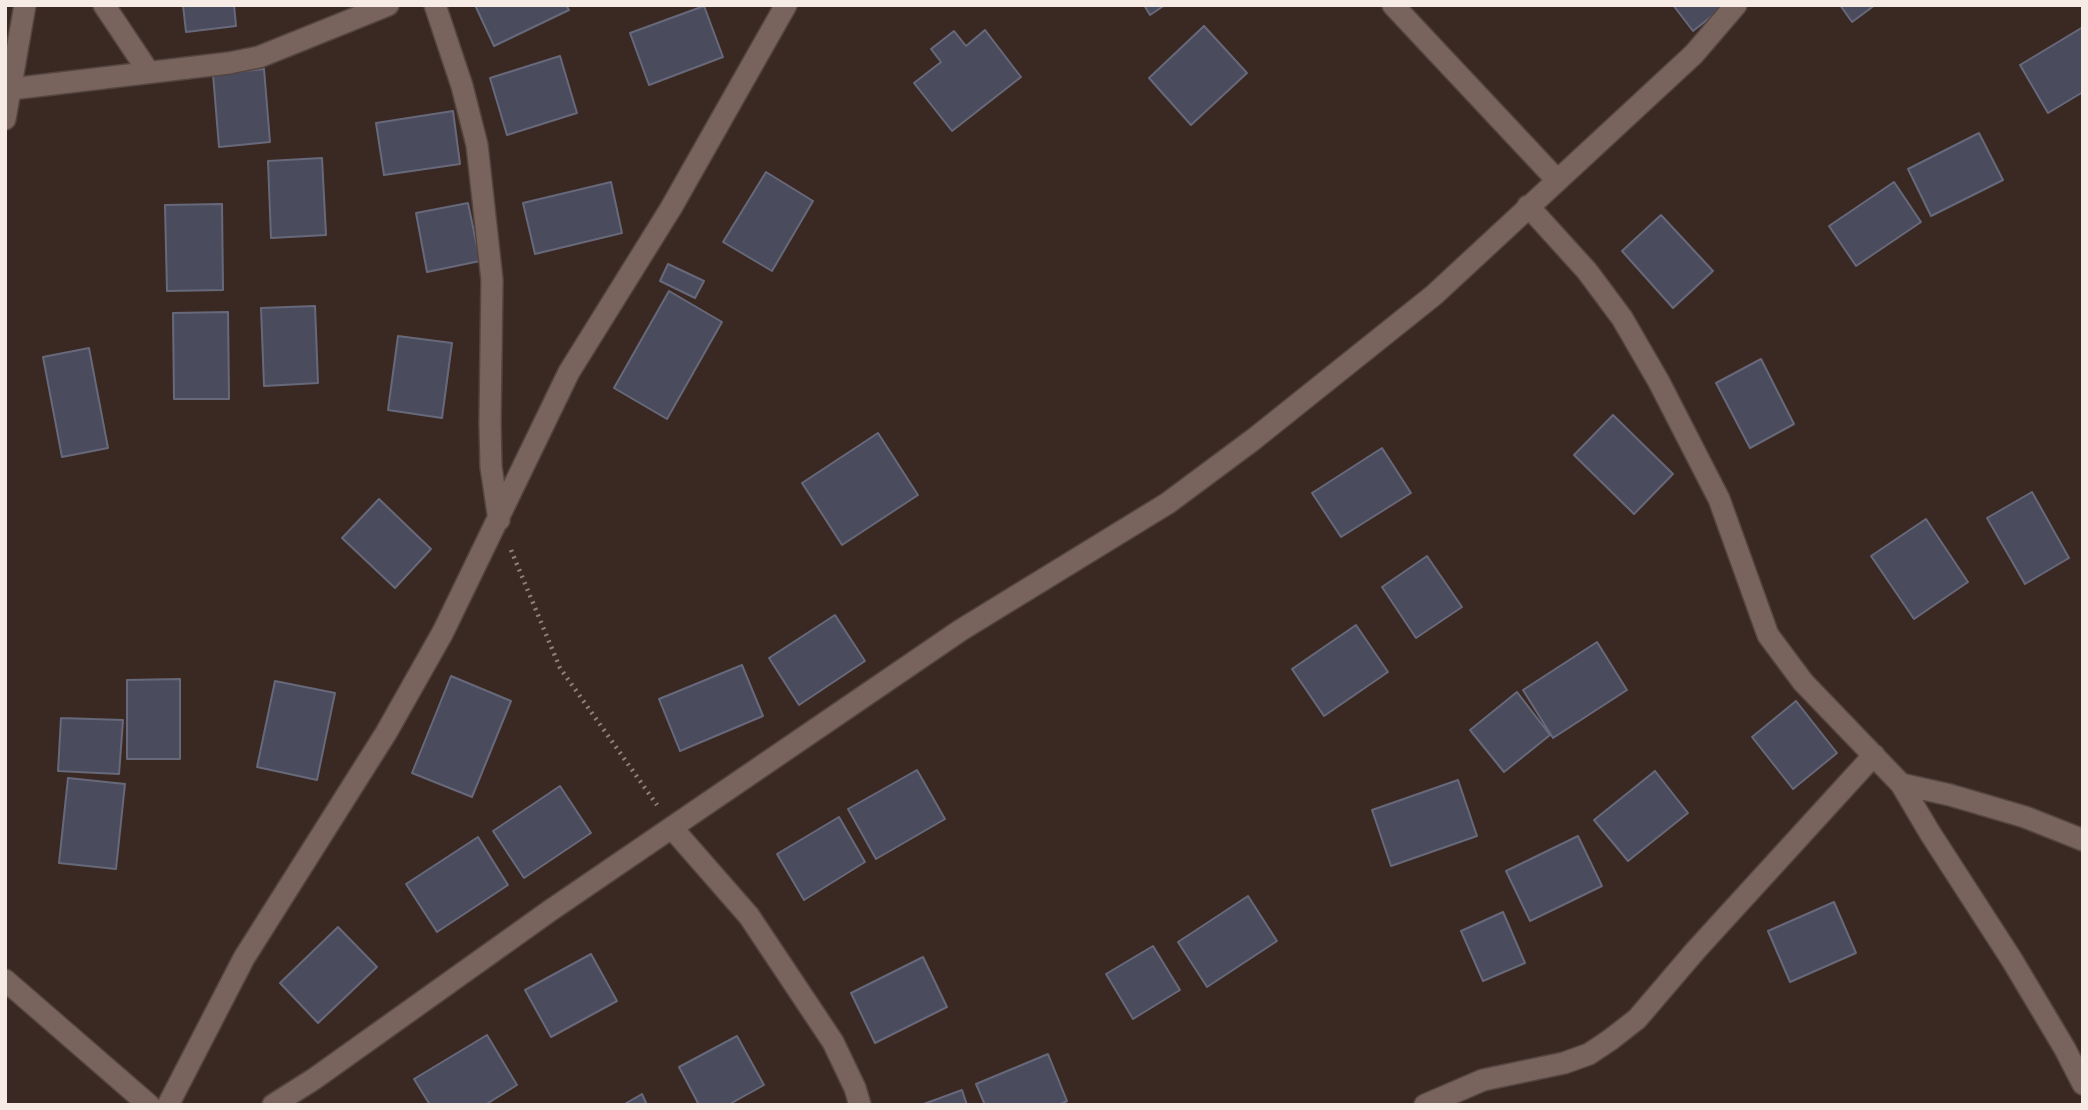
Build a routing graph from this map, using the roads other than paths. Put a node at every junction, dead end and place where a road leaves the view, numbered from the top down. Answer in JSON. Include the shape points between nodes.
{"nodes":[{"id":1,"x":24,"y":5,"type":"edge"},
{"id":2,"x":104,"y":5,"type":"edge"},
{"id":3,"x":388,"y":5,"type":"edge"},
{"id":4,"x":435,"y":5,"type":"edge"},
{"id":5,"x":786,"y":5,"type":"edge"},
{"id":6,"x":1393,"y":5,"type":"edge"},
{"id":7,"x":1736,"y":5,"type":"edge"},
{"id":8,"x":148,"y":71,"type":"junction"},
{"id":9,"x":11,"y":89,"type":"junction"},
{"id":10,"x":5,"y":119,"type":"edge"},
{"id":11,"x":1557,"y":180,"type":"junction"},
{"id":12,"x":1528,"y":206,"type":"junction"},
{"id":13,"x":499,"y":520,"type":"junction"},
{"id":14,"x":1874,"y":755,"type":"junction"},
{"id":15,"x":1901,"y":783,"type":"junction"},
{"id":16,"x":672,"y":828,"type":"junction"},
{"id":17,"x":2083,"y":840,"type":"edge"},
{"id":18,"x":5,"y":980,"type":"edge"},
{"id":19,"x":2083,"y":1084,"type":"edge"},
{"id":20,"x":149,"y":1105,"type":"edge"},
{"id":21,"x":168,"y":1105,"type":"edge"},
{"id":22,"x":273,"y":1105,"type":"edge"},
{"id":23,"x":860,"y":1105,"type":"edge"},
{"id":24,"x":1424,"y":1105,"type":"edge"}],
"edges":[{"from":1,"to":9,"type":"street"},
{"from":2,"to":8,"type":"street"},
{"from":3,"to":8,"type":"street","via":[[259,57]]},
{"from":4,"to":13,"type":"street","via":[[477,145],[492,280],[491,467]]},
{"from":5,"to":13,"type":"street","via":[[671,208],[569,372]]},
{"from":6,"to":11,"type":"street"},
{"from":7,"to":11,"type":"street","via":[[1694,54]]},
{"from":8,"to":9,"type":"street"},
{"from":9,"to":10,"type":"street"},
{"from":11,"to":12,"type":"street"},
{"from":12,"to":14,"type":"street","via":[[1622,318],[1659,382],[1719,499],[1769,635],[1803,682]]},
{"from":12,"to":16,"type":"street","via":[[1434,295],[1168,503],[961,630]]},
{"from":13,"to":21,"type":"street","via":[[386,733],[244,958]]},
{"from":14,"to":15,"type":"street"},
{"from":14,"to":24,"type":"street","via":[[1628,1026],[1589,1054],[1483,1080]]},
{"from":15,"to":17,"type":"street","via":[[2025,817]]},
{"from":15,"to":19,"type":"street"},
{"from":16,"to":22,"type":"street"},
{"from":16,"to":23,"type":"street","via":[[749,916],[833,1042]]},
{"from":18,"to":20,"type":"street"}]}
